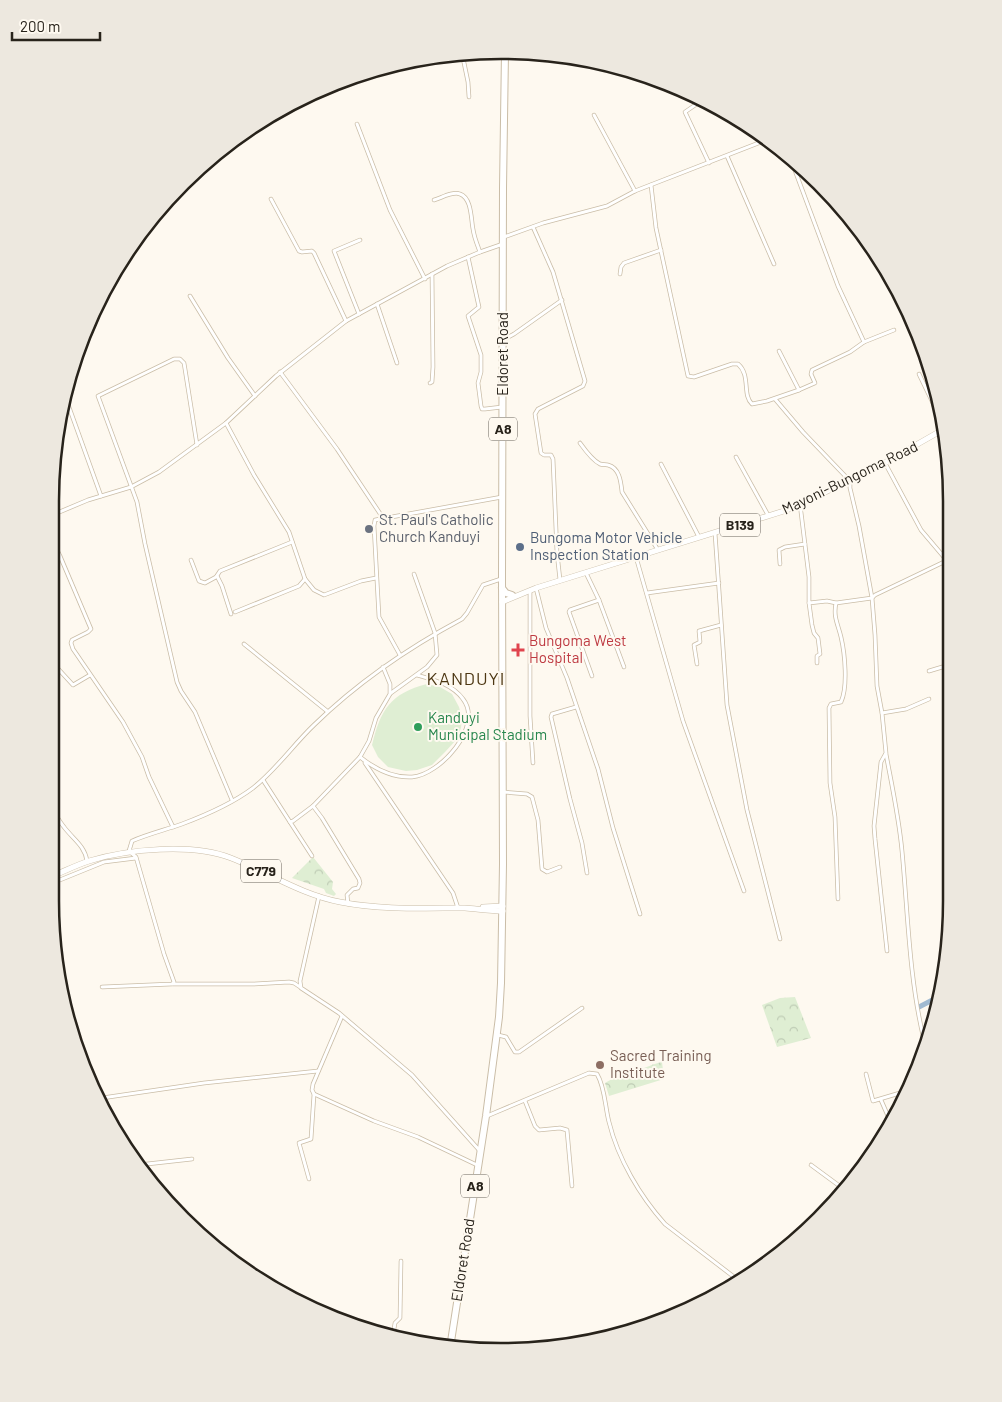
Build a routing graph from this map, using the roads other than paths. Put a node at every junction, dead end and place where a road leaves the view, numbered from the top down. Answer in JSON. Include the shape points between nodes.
{"nodes":[{"id":1,"x":505,"y":59,"type":"edge"},
{"id":2,"x":464,"y":61,"type":"edge"},
{"id":3,"x":469,"y":97,"type":"dead end"},
{"id":4,"x":697,"y":104,"type":"edge"},
{"id":5,"x":594,"y":115,"type":"dead end"},
{"id":6,"x":357,"y":124,"type":"dead end"},
{"id":7,"x":760,"y":143,"type":"edge"},
{"id":8,"x":727,"y":156,"type":"junction"},
{"id":9,"x":709,"y":163,"type":"junction"},
{"id":10,"x":795,"y":170,"type":"edge"},
{"id":11,"x":651,"y":185,"type":"junction"},
{"id":12,"x":635,"y":191,"type":"junction"},
{"id":13,"x":271,"y":199,"type":"dead end"},
{"id":14,"x":434,"y":200,"type":"dead end"},
{"id":15,"x":533,"y":227,"type":"junction"},
{"id":16,"x":360,"y":240,"type":"dead end"},
{"id":17,"x":503,"y":240,"type":"junction"},
{"id":18,"x":661,"y":250,"type":"junction"},
{"id":19,"x":480,"y":252,"type":"junction"},
{"id":20,"x":468,"y":257,"type":"junction"},
{"id":21,"x":774,"y":264,"type":"dead end"},
{"id":22,"x":432,"y":274,"type":"junction"},
{"id":23,"x":620,"y":274,"type":"dead end"},
{"id":24,"x":424,"y":279,"type":"junction"},
{"id":25,"x":190,"y":296,"type":"dead end"},
{"id":26,"x":562,"y":300,"type":"junction"},
{"id":27,"x":376,"y":304,"type":"junction"},
{"id":28,"x":359,"y":314,"type":"junction"},
{"id":29,"x":346,"y":321,"type":"junction"},
{"id":30,"x":894,"y":330,"type":"dead end"},
{"id":31,"x":503,"y":340,"type":"junction"},
{"id":32,"x":864,"y":342,"type":"junction"},
{"id":33,"x":779,"y":351,"type":"dead end"},
{"id":34,"x":398,"y":363,"type":"dead end"},
{"id":35,"x":280,"y":372,"type":"junction"},
{"id":36,"x":919,"y":374,"type":"dead end"},
{"id":37,"x":430,"y":383,"type":"dead end"},
{"id":38,"x":800,"y":390,"type":"junction"},
{"id":39,"x":255,"y":396,"type":"junction"},
{"id":40,"x":775,"y":399,"type":"junction"},
{"id":41,"x":931,"y":399,"type":"edge"},
{"id":42,"x":69,"y":407,"type":"edge"},
{"id":43,"x":503,"y":407,"type":"junction"},
{"id":44,"x":226,"y":422,"type":"junction"},
{"id":45,"x":938,"y":434,"type":"edge"},
{"id":46,"x":580,"y":443,"type":"dead end"},
{"id":47,"x":197,"y":445,"type":"junction"},
{"id":48,"x":736,"y":457,"type":"dead end"},
{"id":49,"x":885,"y":463,"type":"junction"},
{"id":50,"x":661,"y":464,"type":"dead end"},
{"id":51,"x":850,"y":481,"type":"junction"},
{"id":52,"x":130,"y":487,"type":"junction"},
{"id":53,"x":101,"y":496,"type":"junction"},
{"id":54,"x":503,"y":497,"type":"junction"},
{"id":55,"x":800,"y":504,"type":"junction"},
{"id":56,"x":59,"y":512,"type":"edge"},
{"id":57,"x":769,"y":516,"type":"junction"},
{"id":58,"x":383,"y":518,"type":"junction"},
{"id":59,"x":714,"y":533,"type":"junction"},
{"id":60,"x":699,"y":538,"type":"junction"},
{"id":61,"x":292,"y":542,"type":"junction"},
{"id":62,"x":805,"y":544,"type":"junction"},
{"id":63,"x":658,"y":550,"type":"junction"},
{"id":64,"x":59,"y":554,"type":"edge"},
{"id":65,"x":943,"y":556,"type":"edge"},
{"id":66,"x":636,"y":557,"type":"junction"},
{"id":67,"x":191,"y":560,"type":"dead end"},
{"id":68,"x":780,"y":564,"type":"dead end"},
{"id":69,"x":943,"y":564,"type":"edge"},
{"id":70,"x":586,"y":573,"type":"junction"},
{"id":71,"x":414,"y":574,"type":"dead end"},
{"id":72,"x":217,"y":576,"type":"junction"},
{"id":73,"x":376,"y":578,"type":"junction"},
{"id":74,"x":502,"y":578,"type":"junction"},
{"id":75,"x":304,"y":579,"type":"junction"},
{"id":76,"x":560,"y":581,"type":"junction"},
{"id":77,"x":719,"y":584,"type":"junction"},
{"id":78,"x":502,"y":588,"type":"junction"},
{"id":79,"x":536,"y":588,"type":"junction"},
{"id":80,"x":527,"y":591,"type":"junction"},
{"id":81,"x":647,"y":592,"type":"junction"},
{"id":82,"x":512,"y":595,"type":"junction"},
{"id":83,"x":872,"y":598,"type":"junction"},
{"id":84,"x":502,"y":600,"type":"junction"},
{"id":85,"x":599,"y":600,"type":"junction"},
{"id":86,"x":809,"y":603,"type":"junction"},
{"id":87,"x":836,"y":603,"type":"junction"},
{"id":88,"x":235,"y":612,"type":"dead end"},
{"id":89,"x":231,"y":614,"type":"dead end"},
{"id":90,"x":722,"y":625,"type":"junction"},
{"id":91,"x":436,"y":633,"type":"junction"},
{"id":92,"x":244,"y":644,"type":"dead end"},
{"id":93,"x":400,"y":655,"type":"junction"},
{"id":94,"x":817,"y":663,"type":"dead end"},
{"id":95,"x":697,"y":664,"type":"dead end"},
{"id":96,"x":383,"y":667,"type":"junction"},
{"id":97,"x":624,"y":667,"type":"dead end"},
{"id":98,"x":943,"y":667,"type":"edge"},
{"id":99,"x":59,"y":670,"type":"edge"},
{"id":100,"x":929,"y":671,"type":"dead end"},
{"id":101,"x":90,"y":675,"type":"junction"},
{"id":102,"x":417,"y":675,"type":"junction"},
{"id":103,"x":592,"y":676,"type":"dead end"},
{"id":104,"x":390,"y":694,"type":"junction"},
{"id":105,"x":929,"y":699,"type":"dead end"},
{"id":106,"x":576,"y":707,"type":"junction"},
{"id":107,"x":327,"y":712,"type":"junction"},
{"id":108,"x":882,"y":713,"type":"junction"},
{"id":109,"x":886,"y":753,"type":"junction"},
{"id":110,"x":360,"y":757,"type":"junction"},
{"id":111,"x":533,"y":764,"type":"dead end"},
{"id":112,"x":263,"y":780,"type":"junction"},
{"id":113,"x":502,"y":792,"type":"junction"},
{"id":114,"x":232,"y":800,"type":"junction"},
{"id":115,"x":313,"y":806,"type":"junction"},
{"id":116,"x":59,"y":820,"type":"edge"},
{"id":117,"x":290,"y":822,"type":"junction"},
{"id":118,"x":173,"y":827,"type":"junction"},
{"id":119,"x":130,"y":851,"type":"junction"},
{"id":120,"x":312,"y":856,"type":"dead end"},
{"id":121,"x":136,"y":857,"type":"junction"},
{"id":122,"x":87,"y":862,"type":"junction"},
{"id":123,"x":560,"y":867,"type":"dead end"},
{"id":124,"x":59,"y":873,"type":"edge"},
{"id":125,"x":587,"y":873,"type":"dead end"},
{"id":126,"x":59,"y":880,"type":"edge"},
{"id":127,"x":744,"y":891,"type":"dead end"},
{"id":128,"x":320,"y":896,"type":"junction"},
{"id":129,"x":838,"y":899,"type":"dead end"},
{"id":130,"x":348,"y":904,"type":"junction"},
{"id":131,"x":458,"y":908,"type":"junction"},
{"id":132,"x":502,"y":909,"type":"junction"},
{"id":133,"x":640,"y":914,"type":"dead end"},
{"id":134,"x":780,"y":939,"type":"dead end"},
{"id":135,"x":887,"y":951,"type":"dead end"},
{"id":136,"x":172,"y":984,"type":"junction"},
{"id":137,"x":102,"y":987,"type":"dead end"},
{"id":138,"x":301,"y":988,"type":"junction"},
{"id":139,"x":582,"y":1008,"type":"dead end"},
{"id":140,"x":342,"y":1016,"type":"junction"},
{"id":141,"x":923,"y":1033,"type":"edge"},
{"id":142,"x":497,"y":1035,"type":"junction"},
{"id":143,"x":318,"y":1071,"type":"junction"},
{"id":144,"x":866,"y":1074,"type":"dead end"},
{"id":145,"x":314,"y":1094,"type":"junction"},
{"id":146,"x":900,"y":1094,"type":"edge"},
{"id":147,"x":104,"y":1098,"type":"edge"},
{"id":148,"x":881,"y":1100,"type":"junction"},
{"id":149,"x":525,"y":1101,"type":"junction"},
{"id":150,"x":888,"y":1115,"type":"edge"},
{"id":151,"x":486,"y":1116,"type":"junction"},
{"id":152,"x":480,"y":1151,"type":"junction"},
{"id":153,"x":192,"y":1159,"type":"dead end"},
{"id":154,"x":146,"y":1164,"type":"edge"},
{"id":155,"x":478,"y":1165,"type":"junction"},
{"id":156,"x":811,"y":1165,"type":"dead end"},
{"id":157,"x":309,"y":1179,"type":"dead end"},
{"id":158,"x":572,"y":1186,"type":"dead end"},
{"id":159,"x":840,"y":1186,"type":"edge"},
{"id":160,"x":401,"y":1261,"type":"dead end"},
{"id":161,"x":733,"y":1277,"type":"edge"},
{"id":162,"x":394,"y":1330,"type":"edge"},
{"id":163,"x":451,"y":1340,"type":"edge"}],
"edges":[{"from":1,"to":17,"type":"highway","name":"Eldoret Road","number":"A8"},
{"from":2,"to":3,"type":"street"},
{"from":4,"to":9,"type":"street","via":[[685,112]]},
{"from":5,"to":12,"type":"street"},
{"from":6,"to":24,"type":"street","via":[[390,210]]},
{"from":7,"to":8,"type":"street"},
{"from":8,"to":9,"type":"street"},
{"from":8,"to":21,"type":"street"},
{"from":9,"to":11,"type":"street"},
{"from":10,"to":32,"type":"street","via":[[838,286]]},
{"from":11,"to":12,"type":"street"},
{"from":11,"to":18,"type":"street"},
{"from":12,"to":15,"type":"street","via":[[607,206]]},
{"from":13,"to":29,"type":"street","via":[[299,251],[314,253]]},
{"from":14,"to":19,"type":"street","via":[[462,194],[468,202]]},
{"from":15,"to":17,"type":"street"},
{"from":15,"to":26,"type":"street"},
{"from":16,"to":28,"type":"street","via":[[334,251]]},
{"from":17,"to":19,"type":"street"},
{"from":17,"to":31,"type":"highway","name":"Eldoret Road","number":"A8"},
{"from":18,"to":23,"type":"street","via":[[624,263]]},
{"from":18,"to":40,"type":"street","via":[[688,376],[694,377],[736,363],[745,373],[750,402]]},
{"from":19,"to":20,"type":"street"},
{"from":20,"to":22,"type":"street"},
{"from":20,"to":43,"type":"street","via":[[479,307],[468,316],[481,355],[478,383],[481,406],[482,409]]},
{"from":22,"to":24,"type":"street"},
{"from":22,"to":37,"type":"street","via":[[433,367]]},
{"from":24,"to":27,"type":"street"},
{"from":25,"to":39,"type":"street"},
{"from":26,"to":31,"type":"street"},
{"from":26,"to":76,"type":"street","via":[[585,382],[538,409],[534,417],[541,453],[551,455],[552,459]]},
{"from":27,"to":28,"type":"street"},
{"from":27,"to":34,"type":"street"},
{"from":28,"to":29,"type":"street"},
{"from":29,"to":35,"type":"street"},
{"from":30,"to":32,"type":"street"},
{"from":31,"to":43,"type":"highway","name":"Eldoret Road","number":"A8"},
{"from":32,"to":38,"type":"street","via":[[812,370],[815,383]]},
{"from":33,"to":38,"type":"street"},
{"from":35,"to":39,"type":"street"},
{"from":35,"to":58,"type":"street"},
{"from":36,"to":41,"type":"street"},
{"from":38,"to":40,"type":"street"},
{"from":39,"to":44,"type":"street"},
{"from":40,"to":51,"type":"street"},
{"from":42,"to":53,"type":"street"},
{"from":43,"to":54,"type":"highway","name":"Eldoret Road","number":"A8"},
{"from":44,"to":47,"type":"street"},
{"from":44,"to":61,"type":"street"},
{"from":45,"to":49,"type":"main road","name":"Mayoni-Bungoma Road","number":"B139"},
{"from":46,"to":63,"type":"street","via":[[599,463],[611,466],[618,475],[623,495]]},
{"from":47,"to":52,"type":"street","via":[[159,472]]},
{"from":47,"to":52,"type":"street","via":[[182,360],[174,359],[99,395]]},
{"from":48,"to":57,"type":"street"},
{"from":49,"to":51,"type":"main road","name":"Mayoni-Bungoma Road","number":"B139"},
{"from":49,"to":65,"type":"street","via":[[920,530]]},
{"from":50,"to":60,"type":"street"},
{"from":51,"to":55,"type":"main road","name":"Mayoni-Bungoma Road","number":"B139"},
{"from":51,"to":83,"type":"street"},
{"from":52,"to":53,"type":"street"},
{"from":52,"to":114,"type":"street","via":[[141,516],[178,682],[195,712]]},
{"from":53,"to":56,"type":"street"},
{"from":54,"to":58,"type":"street"},
{"from":54,"to":74,"type":"highway","name":"Eldoret Road","number":"A8"},
{"from":55,"to":57,"type":"main road","name":"Mayoni-Bungoma Road","number":"B139"},
{"from":55,"to":62,"type":"street"},
{"from":57,"to":59,"type":"main road","name":"Mayoni-Bungoma Road","number":"B139"},
{"from":58,"to":73,"type":"street","via":[[375,522]]},
{"from":59,"to":60,"type":"main road","name":"Mayoni-Bungoma Road","number":"B139"},
{"from":59,"to":77,"type":"street"},
{"from":60,"to":63,"type":"main road","name":"Mayoni-Bungoma Road","number":"B139"},
{"from":61,"to":72,"type":"street","via":[[220,571]]},
{"from":61,"to":75,"type":"street"},
{"from":62,"to":68,"type":"street","via":[[779,550]]},
{"from":62,"to":86,"type":"street"},
{"from":63,"to":66,"type":"main road","name":"Mayoni-Bungoma Road","number":"B139"},
{"from":64,"to":101,"type":"street","via":[[91,629],[72,640],[71,644]]},
{"from":66,"to":70,"type":"main road","name":"Mayoni-Bungoma Road","number":"B139"},
{"from":66,"to":81,"type":"street"},
{"from":67,"to":72,"type":"street","via":[[201,582]]},
{"from":69,"to":83,"type":"street"},
{"from":70,"to":76,"type":"main road","name":"Mayoni-Bungoma Road","number":"B139"},
{"from":70,"to":85,"type":"street"},
{"from":71,"to":91,"type":"street"},
{"from":72,"to":89,"type":"street"},
{"from":73,"to":75,"type":"street","via":[[324,595]]},
{"from":73,"to":93,"type":"street","via":[[379,617]]},
{"from":74,"to":78,"type":"highway","name":"Eldoret Road","number":"A8"},
{"from":74,"to":91,"type":"street","via":[[483,585],[462,619]]},
{"from":75,"to":88,"type":"street","via":[[300,586]]},
{"from":76,"to":79,"type":"main road","name":"Mayoni-Bungoma Road","number":"B139"},
{"from":77,"to":81,"type":"street"},
{"from":77,"to":90,"type":"street"},
{"from":78,"to":82,"type":"highway"},
{"from":78,"to":84,"type":"highway","name":"Eldoret Road","number":"A8"},
{"from":79,"to":80,"type":"main road","name":"Mayoni-Bungoma Road","number":"B139"},
{"from":79,"to":106,"type":"street","via":[[546,628]]},
{"from":80,"to":82,"type":"main road"},
{"from":80,"to":84,"type":"main road"},
{"from":80,"to":111,"type":"street"},
{"from":81,"to":127,"type":"street","via":[[683,722]]},
{"from":82,"to":84,"type":"main road"},
{"from":83,"to":87,"type":"street"},
{"from":83,"to":108,"type":"street","via":[[876,686]]},
{"from":84,"to":113,"type":"highway","name":"Eldoret Road","number":"A8"},
{"from":85,"to":97,"type":"street"},
{"from":85,"to":103,"type":"street","via":[[569,612]]},
{"from":86,"to":87,"type":"street"},
{"from":86,"to":94,"type":"street","via":[[812,626],[819,644]]},
{"from":87,"to":129,"type":"street","via":[[835,620],[842,642],[844,686],[841,702],[831,704],[829,708],[830,783]]},
{"from":90,"to":95,"type":"street","via":[[699,631],[700,642],[694,644]]},
{"from":90,"to":134,"type":"street","via":[[726,692],[745,800]]},
{"from":91,"to":93,"type":"street"},
{"from":91,"to":102,"type":"street","via":[[437,655]]},
{"from":92,"to":107,"type":"street"},
{"from":93,"to":96,"type":"street"},
{"from":96,"to":104,"type":"street","via":[[390,684]]},
{"from":96,"to":107,"type":"street"},
{"from":98,"to":100,"type":"street"},
{"from":99,"to":101,"type":"street","via":[[73,685]]},
{"from":101,"to":118,"type":"street","via":[[135,743]]},
{"from":102,"to":104,"type":"street"},
{"from":102,"to":110,"type":"street","via":[[454,689],[466,703],[469,720],[459,744],[434,768],[413,777],[400,777],[378,770]]},
{"from":104,"to":110,"type":"street"},
{"from":105,"to":108,"type":"street","via":[[906,709]]},
{"from":106,"to":125,"type":"street","via":[[551,717]]},
{"from":106,"to":133,"type":"street","via":[[598,769]]},
{"from":107,"to":112,"type":"street"},
{"from":108,"to":109,"type":"street"},
{"from":109,"to":135,"type":"street","via":[[881,762],[874,826]]},
{"from":109,"to":141,"type":"street","via":[[899,825],[910,952]]},
{"from":110,"to":115,"type":"street"},
{"from":110,"to":131,"type":"street","via":[[448,885]]},
{"from":112,"to":114,"type":"street"},
{"from":112,"to":117,"type":"street"},
{"from":113,"to":123,"type":"street","via":[[532,797],[538,820],[542,870],[547,872]]},
{"from":113,"to":132,"type":"highway","name":"Eldoret Road","number":"A8"},
{"from":114,"to":118,"type":"street"},
{"from":115,"to":117,"type":"street"},
{"from":115,"to":130,"type":"street","via":[[359,879],[358,888],[347,895]]},
{"from":116,"to":122,"type":"street","via":[[86,853]]},
{"from":117,"to":120,"type":"street"},
{"from":118,"to":119,"type":"street","via":[[132,842]]},
{"from":119,"to":121,"type":"street"},
{"from":119,"to":122,"type":"main road","number":"C779"},
{"from":119,"to":128,"type":"main road","number":"C779","via":[[177,850],[219,854]]},
{"from":121,"to":126,"type":"street","via":[[104,862]]},
{"from":121,"to":136,"type":"street"},
{"from":122,"to":124,"type":"main road","number":"C779"},
{"from":128,"to":130,"type":"main road","number":"C779"},
{"from":128,"to":138,"type":"street"},
{"from":130,"to":131,"type":"main road","number":"C779"},
{"from":131,"to":132,"type":"main road","number":"C779"},
{"from":132,"to":142,"type":"highway","name":"Eldoret Road","number":"A8","via":[[502,983]]},
{"from":136,"to":137,"type":"street"},
{"from":136,"to":138,"type":"street","via":[[289,982]]},
{"from":138,"to":140,"type":"street"},
{"from":139,"to":142,"type":"street","via":[[519,1052],[515,1052],[506,1037]]},
{"from":140,"to":143,"type":"street"},
{"from":140,"to":152,"type":"street","via":[[412,1075]]},
{"from":142,"to":151,"type":"highway","name":"Eldoret Road","number":"A8"},
{"from":143,"to":145,"type":"street","via":[[312,1088]]},
{"from":143,"to":147,"type":"street"},
{"from":144,"to":148,"type":"street","via":[[873,1100]]},
{"from":145,"to":155,"type":"street"},
{"from":145,"to":157,"type":"street","via":[[311,1139],[299,1143]]},
{"from":146,"to":148,"type":"street"},
{"from":148,"to":150,"type":"street"},
{"from":149,"to":151,"type":"street"},
{"from":149,"to":158,"type":"street","via":[[539,1130],[567,1130]]},
{"from":149,"to":161,"type":"street","via":[[588,1073],[597,1074],[620,1154],[655,1212],[665,1224]]},
{"from":151,"to":152,"type":"highway","name":"Eldoret Road","number":"A8"},
{"from":152,"to":155,"type":"highway","name":"Eldoret Road","number":"A8"},
{"from":153,"to":154,"type":"street"},
{"from":155,"to":163,"type":"highway","name":"Eldoret Road","number":"A8"},
{"from":156,"to":159,"type":"street"},
{"from":160,"to":162,"type":"street","via":[[400,1318]]}]}
